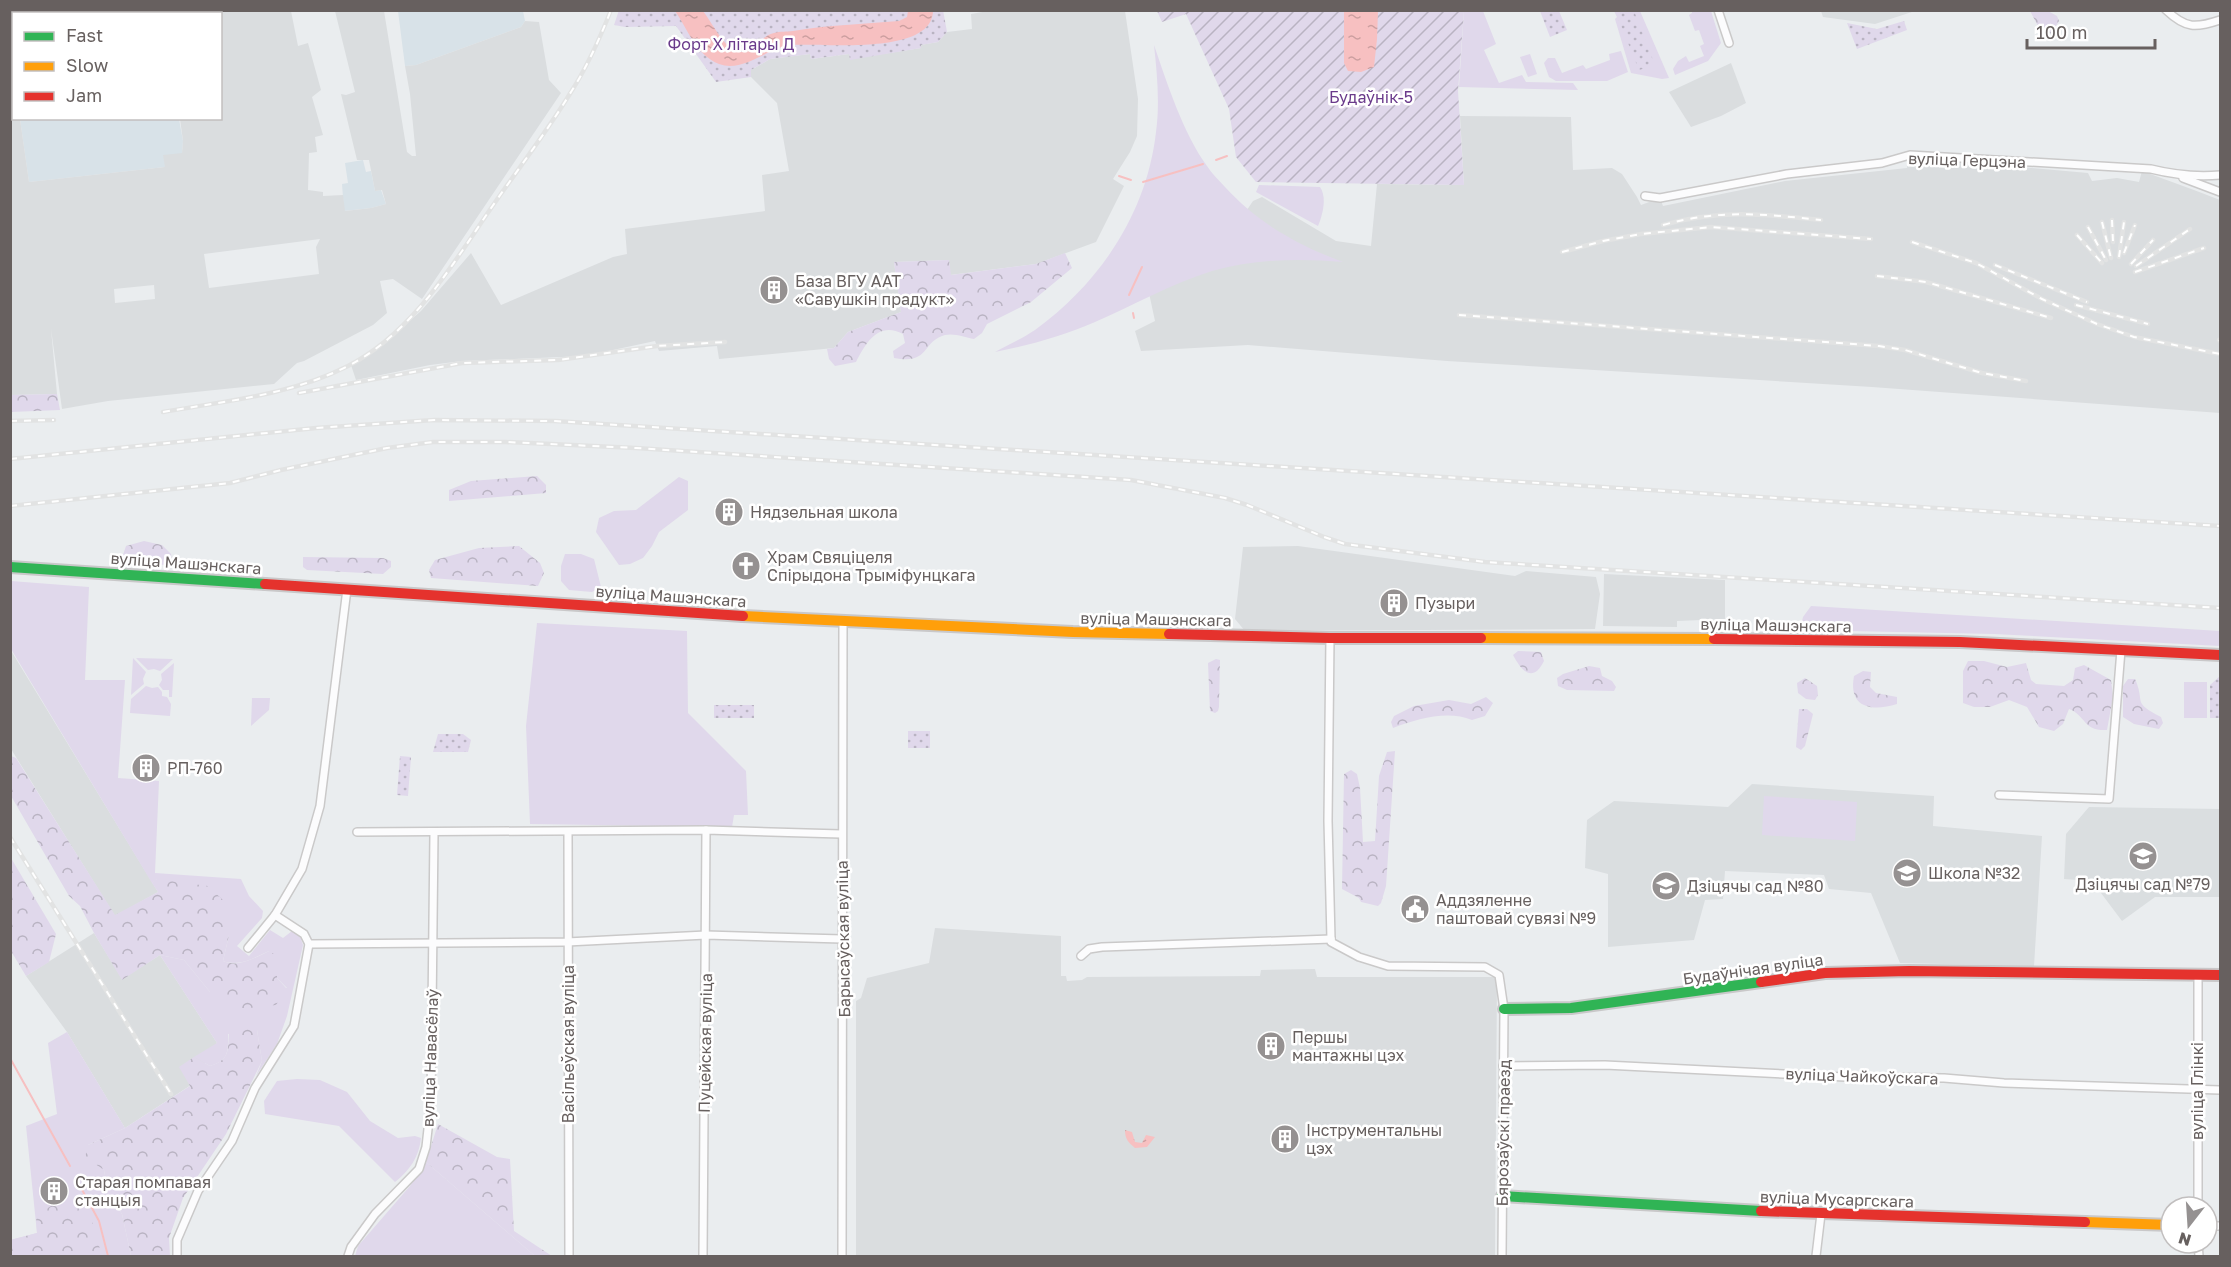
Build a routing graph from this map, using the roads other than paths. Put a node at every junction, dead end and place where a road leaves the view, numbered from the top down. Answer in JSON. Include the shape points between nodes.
{"nodes":[{"id":1,"x":1718,"y":10,"type":"edge"},
{"id":2,"x":2166,"y":10,"type":"edge"},
{"id":3,"x":2220,"y":20,"type":"edge"},
{"id":4,"x":1729,"y":43,"type":"dead end"},
{"id":5,"x":2172,"y":174,"type":"junction"},
{"id":6,"x":2220,"y":175,"type":"edge"},
{"id":7,"x":2220,"y":192,"type":"edge"},
{"id":8,"x":1645,"y":196,"type":"dead end"},
{"id":9,"x":10,"y":567,"type":"edge"},
{"id":10,"x":347,"y":590,"type":"junction"},
{"id":11,"x":843,"y":622,"type":"junction"},
{"id":12,"x":1330,"y":638,"type":"junction"},
{"id":13,"x":2121,"y":650,"type":"junction"},
{"id":14,"x":2220,"y":655,"type":"edge"},
{"id":15,"x":1999,"y":795,"type":"dead end"},
{"id":16,"x":706,"y":830,"type":"junction"},
{"id":17,"x":357,"y":832,"type":"dead end"},
{"id":18,"x":568,"y":832,"type":"junction"},
{"id":19,"x":434,"y":833,"type":"junction"},
{"id":20,"x":842,"y":834,"type":"junction"},
{"id":21,"x":275,"y":915,"type":"junction"},
{"id":22,"x":706,"y":935,"type":"junction"},
{"id":23,"x":842,"y":939,"type":"junction"},
{"id":24,"x":1331,"y":939,"type":"junction"},
{"id":25,"x":434,"y":942,"type":"junction"},
{"id":26,"x":567,"y":942,"type":"junction"},
{"id":27,"x":309,"y":944,"type":"junction"},
{"id":28,"x":248,"y":948,"type":"dead end"},
{"id":29,"x":1081,"y":956,"type":"dead end"},
{"id":30,"x":2220,"y":975,"type":"edge"},
{"id":31,"x":2198,"y":976,"type":"junction"},
{"id":32,"x":1504,"y":1009,"type":"junction"},
{"id":33,"x":1503,"y":1066,"type":"junction"},
{"id":34,"x":2197,"y":1087,"type":"junction"},
{"id":35,"x":2220,"y":1090,"type":"edge"},
{"id":36,"x":2198,"y":1195,"type":"edge"},
{"id":37,"x":1502,"y":1196,"type":"junction"},
{"id":38,"x":1821,"y":1214,"type":"junction"},
{"id":39,"x":2159,"y":1225,"type":"edge"},
{"id":40,"x":177,"y":1257,"type":"edge"},
{"id":41,"x":348,"y":1257,"type":"edge"},
{"id":42,"x":569,"y":1257,"type":"edge"},
{"id":43,"x":703,"y":1257,"type":"edge"},
{"id":44,"x":842,"y":1257,"type":"edge"},
{"id":45,"x":1502,"y":1257,"type":"edge"},
{"id":46,"x":1816,"y":1257,"type":"edge"}],
"edges":[{"from":1,"to":4,"type":"street"},
{"from":2,"to":3,"type":"street","via":[[2193,27]]},
{"from":5,"to":6,"type":"street","name":"вуліца Герцэна"},
{"from":5,"to":7,"type":"street"},
{"from":5,"to":8,"type":"street","name":"вуліца Герцэна","via":[[2151,169],[1910,154],[1882,164],[1786,174],[1660,198]]},
{"from":9,"to":10,"type":"main road","name":"вуліца Машэнскага"},
{"from":10,"to":11,"type":"main road","name":"вуліца Машэнскага"},
{"from":10,"to":21,"type":"street","via":[[320,806],[302,869]]},
{"from":11,"to":12,"type":"main road","name":"вуліца Машэнскага","via":[[1073,633]]},
{"from":11,"to":20,"type":"street","name":"Барысаўская вуліца"},
{"from":12,"to":13,"type":"main road","name":"вуліца Машэнскага","via":[[1960,642]]},
{"from":12,"to":24,"type":"street"},
{"from":13,"to":14,"type":"main road","name":"вуліца Машэнскага"},
{"from":13,"to":15,"type":"street","via":[[2109,799]]},
{"from":16,"to":18,"type":"street"},
{"from":16,"to":20,"type":"street"},
{"from":16,"to":22,"type":"street","name":"Пуцейская вуліца"},
{"from":17,"to":19,"type":"street"},
{"from":18,"to":19,"type":"street"},
{"from":18,"to":26,"type":"street","name":"Васільеўская вуліца"},
{"from":19,"to":25,"type":"street","name":"вуліца Навасёлаў"},
{"from":20,"to":23,"type":"street","name":"Барысаўская вуліца"},
{"from":21,"to":27,"type":"street","via":[[304,934]]},
{"from":21,"to":28,"type":"street"},
{"from":22,"to":23,"type":"street"},
{"from":22,"to":26,"type":"street"},
{"from":22,"to":43,"type":"street","name":"Пуцейская вуліца"},
{"from":23,"to":44,"type":"street","name":"Барысаўская вуліца"},
{"from":24,"to":29,"type":"street","via":[[1102,947]]},
{"from":24,"to":32,"type":"street","via":[[1359,957],[1388,966],[1493,970],[1499,975]]},
{"from":25,"to":26,"type":"street"},
{"from":25,"to":27,"type":"street"},
{"from":25,"to":41,"type":"street","name":"вуліца Навасёлаў","via":[[431,1102],[426,1147],[418,1169],[375,1214]]},
{"from":26,"to":42,"type":"street","name":"Васільеўская вуліца"},
{"from":27,"to":40,"type":"street","via":[[294,1026],[255,1088],[232,1141],[198,1191],[177,1240]]},
{"from":30,"to":31,"type":"main road","name":"Будаўнічая вуліца"},
{"from":31,"to":32,"type":"main road","name":"Будаўнічая вуліца","via":[[1909,971],[1825,974],[1571,1008]]},
{"from":31,"to":34,"type":"street","name":"вуліца Глінкі"},
{"from":32,"to":33,"type":"street","name":"Бярозаўскі праезд"},
{"from":33,"to":34,"type":"street","name":"вуліца Чайкоўскага","via":[[1605,1065],[1845,1077]]},
{"from":33,"to":37,"type":"street","name":"Бярозаўскі праезд"},
{"from":34,"to":35,"type":"street","name":"вуліца Чайкоўскага"},
{"from":34,"to":36,"type":"street","name":"вуліца Глінкі"},
{"from":37,"to":38,"type":"main road","name":"вуліца Мусаргскага"},
{"from":37,"to":45,"type":"street","name":"Бярозаўскі праезд"},
{"from":38,"to":39,"type":"main road","name":"вуліца Мусаргскага"},
{"from":38,"to":46,"type":"street"}]}
